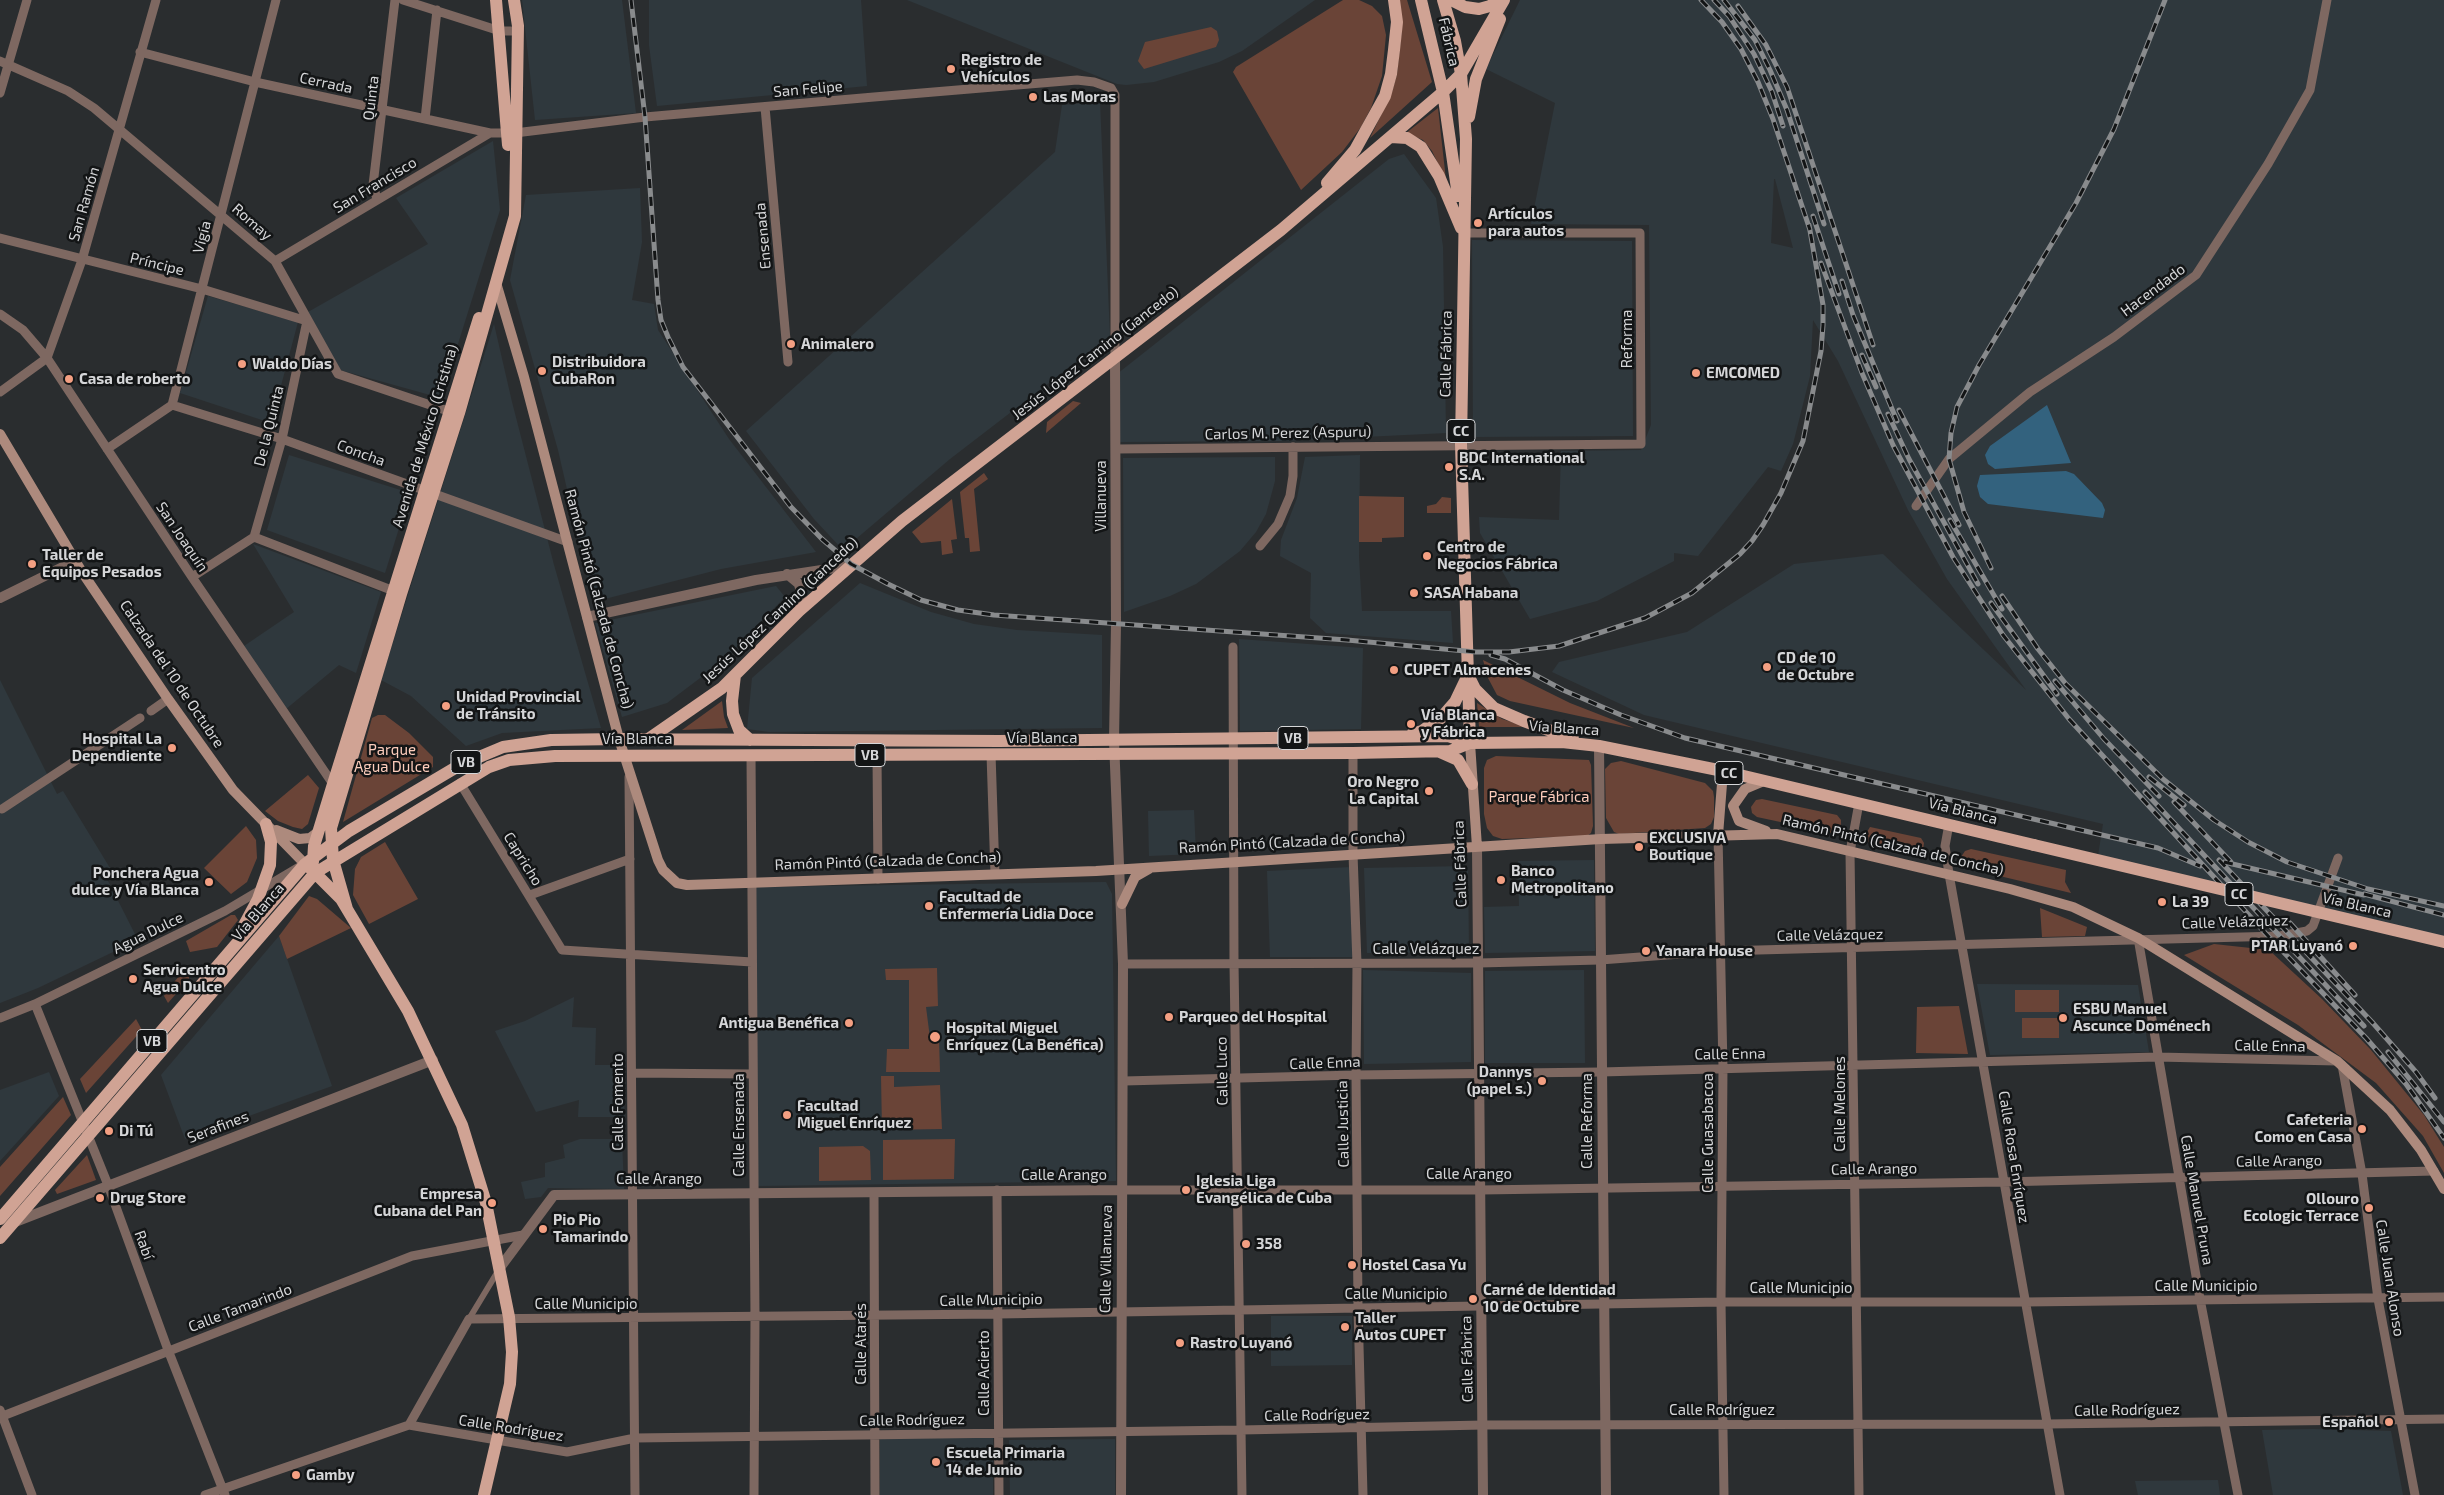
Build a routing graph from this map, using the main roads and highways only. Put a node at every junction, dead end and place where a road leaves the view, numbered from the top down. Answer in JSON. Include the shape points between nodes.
{"nodes":[{"id":1,"x":496,"y":0,"type":"edge"},
{"id":2,"x":514,"y":0,"type":"edge"},
{"id":3,"x":1394,"y":0,"type":"edge"},
{"id":4,"x":1421,"y":0,"type":"edge"},
{"id":5,"x":1443,"y":0,"type":"edge"},
{"id":6,"x":1451,"y":0,"type":"edge"},
{"id":7,"x":1498,"y":0,"type":"edge"},
{"id":8,"x":1504,"y":0,"type":"edge"},
{"id":9,"x":1508,"y":0,"type":"edge"},
{"id":10,"x":1461,"y":74,"type":"junction"},
{"id":11,"x":1444,"y":92,"type":"junction"},
{"id":12,"x":511,"y":133,"type":"junction"},
{"id":13,"x":1391,"y":137,"type":"junction"},
{"id":14,"x":1466,"y":139,"type":"junction"},
{"id":15,"x":1291,"y":222,"type":"junction"},
{"id":16,"x":1463,"y":233,"type":"junction"},
{"id":17,"x":495,"y":266,"type":"junction"},
{"id":18,"x":497,"y":286,"type":"junction"},
{"id":19,"x":454,"y":413,"type":"junction"},
{"id":20,"x":0,"y":434,"type":"edge"},
{"id":21,"x":397,"y":592,"type":"junction"},
{"id":22,"x":735,"y":674,"type":"junction"},
{"id":23,"x":1467,"y":674,"type":"junction"},
{"id":24,"x":685,"y":714,"type":"junction"},
{"id":25,"x":1402,"y":737,"type":"junction"},
{"id":26,"x":619,"y":739,"type":"junction"},
{"id":27,"x":648,"y":739,"type":"junction"},
{"id":28,"x":750,"y":740,"type":"junction"},
{"id":29,"x":1470,"y":743,"type":"junction"},
{"id":30,"x":1594,"y":745,"type":"junction"},
{"id":31,"x":1440,"y":752,"type":"junction"},
{"id":32,"x":625,"y":755,"type":"junction"},
{"id":33,"x":1723,"y":771,"type":"junction"},
{"id":34,"x":1764,"y":781,"type":"junction"},
{"id":35,"x":1472,"y":784,"type":"junction"},
{"id":36,"x":1735,"y":815,"type":"junction"},
{"id":37,"x":266,"y":824,"type":"junction"},
{"id":38,"x":318,"y":832,"type":"junction"},
{"id":39,"x":1738,"y":834,"type":"junction"},
{"id":40,"x":1777,"y":834,"type":"junction"},
{"id":41,"x":1718,"y":835,"type":"junction"},
{"id":42,"x":331,"y":843,"type":"junction"},
{"id":43,"x":1476,"y":847,"type":"junction"},
{"id":44,"x":333,"y":860,"type":"junction"},
{"id":45,"x":308,"y":861,"type":"junction"},
{"id":46,"x":1160,"y":866,"type":"junction"},
{"id":47,"x":315,"y":872,"type":"junction"},
{"id":48,"x":1122,"y":904,"type":"road end"},
{"id":49,"x":348,"y":909,"type":"junction"},
{"id":50,"x":2444,"y":942,"type":"edge"},
{"id":51,"x":232,"y":948,"type":"junction"},
{"id":52,"x":2444,"y":1189,"type":"edge"},
{"id":53,"x":0,"y":1219,"type":"edge"},
{"id":54,"x":0,"y":1238,"type":"edge"},
{"id":55,"x":484,"y":1495,"type":"edge"}],
"edges":[{"from":1,"to":12,"type":"main road","name":"Avenida de México (Cristina)"},
{"from":2,"to":12,"type":"main road","name":"Avenida de México (Cristina)","via":[[518,32]]},
{"from":3,"to":15,"type":"main road","via":[[1397,22],[1391,74],[1382,102],[1355,150]]},
{"from":4,"to":11,"type":"main road","name":"Fábrica","number":"CC"},
{"from":5,"to":10,"type":"main road","name":"Fábrica","number":"CC"},
{"from":6,"to":7,"type":"main road","via":[[1479,9]]},
{"from":8,"to":10,"type":"main road","name":"Jesús López Camino (Gancedo)"},
{"from":9,"to":14,"type":"main road","via":[[1476,79]]},
{"from":10,"to":11,"type":"main road","name":"Jesús López Camino (Gancedo)"},
{"from":10,"to":14,"type":"main road","name":"Calle Fábrica","number":"CC"},
{"from":11,"to":13,"type":"main road","name":"Jesús López Camino (Gancedo)"},
{"from":11,"to":16,"type":"main road","name":"Calle Fábrica","number":"CC"},
{"from":12,"to":17,"type":"main road","name":"Avenida de México (Cristina)","via":[[509,202]]},
{"from":12,"to":18,"type":"main road","name":"Avenida de México (Cristina)","via":[[515,216]]},
{"from":13,"to":15,"type":"main road","name":"Jesús López Camino (Gancedo)"},
{"from":13,"to":16,"type":"main road","via":[[1407,138],[1420,147],[1439,176]]},
{"from":14,"to":16,"type":"main road","name":"Calle Fábrica","number":"CC"},
{"from":15,"to":22,"type":"main road","name":"Jesús López Camino (Gancedo)","via":[[920,506],[848,566]]},
{"from":16,"to":23,"type":"main road","name":"Calle Fábrica","number":"CC","via":[[1461,444]]},
{"from":17,"to":18,"type":"main road","name":"Ramón Pintó (Calzada de Concha)"},
{"from":17,"to":19,"type":"main road","name":"Avenida de México (Cristina)"},
{"from":18,"to":19,"type":"main road","name":"Avenida de México (Cristina)"},
{"from":18,"to":26,"type":"main road","name":"Ramón Pintó (Calzada de Concha)"},
{"from":19,"to":21,"type":"main road","name":"Avenida de México (Cristina)"},
{"from":20,"to":37,"type":"main road","name":"Calzada del 10 de Octubre","via":[[75,561],[168,699],[233,790]]},
{"from":21,"to":38,"type":"main road","name":"Avenida de México (Cristina)"},
{"from":21,"to":42,"type":"main road","name":"Avenida de México (Cristina)","via":[[331,828]]},
{"from":22,"to":24,"type":"main road","name":"Jesús López Camino (Gancedo)","via":[[712,696]]},
{"from":22,"to":28,"type":"main road","via":[[733,714],[739,730]]},
{"from":23,"to":25,"type":"main road","via":[[1455,702],[1441,718],[1422,731]]},
{"from":23,"to":29,"type":"main road","name":"Calle Fábrica","number":"CC"},
{"from":23,"to":30,"type":"main road","via":[[1476,690],[1494,708]]},
{"from":24,"to":26,"type":"main road"},
{"from":24,"to":27,"type":"main road"},
{"from":25,"to":28,"type":"main road","name":"Vía Blanca","number":"VB","via":[[1114,741]]},
{"from":25,"to":29,"type":"main road","name":"Vía Blanca","number":"VB","via":[[1448,736]]},
{"from":26,"to":27,"type":"main road","name":"Vía Blanca","number":"VB"},
{"from":26,"to":32,"type":"main road","name":"Ramón Pintó (Calzada de Concha)"},
{"from":26,"to":42,"type":"main road","name":"Vía Blanca","number":"VB","via":[[551,740],[503,746],[460,765]]},
{"from":27,"to":28,"type":"main road","name":"Vía Blanca","number":"VB"},
{"from":27,"to":32,"type":"main road"},
{"from":29,"to":30,"type":"main road","name":"Vía Blanca","number":"CC"},
{"from":29,"to":31,"type":"main road","name":"Vía Blanca","number":"VB"},
{"from":29,"to":35,"type":"main road","name":"Calle Fábrica"},
{"from":30,"to":33,"type":"main road","name":"Vía Blanca","number":"CC"},
{"from":31,"to":32,"type":"main road","name":"Vía Blanca","number":"VB"},
{"from":31,"to":35,"type":"main road","via":[[1458,760]]},
{"from":32,"to":44,"type":"main road","name":"Vía Blanca","number":"VB","via":[[509,760],[489,767]]},
{"from":32,"to":46,"type":"main road","name":"Ramón Pintó (Calzada de Concha)","via":[[650,839],[663,870],[677,883],[878,879]]},
{"from":33,"to":34,"type":"main road","name":"Vía Blanca","number":"CC"},
{"from":33,"to":41,"type":"main road","name":"Calle Guasabacoa"},
{"from":34,"to":36,"type":"main road","via":[[1740,794],[1734,806]]},
{"from":34,"to":50,"type":"main road","name":"Vía Blanca","number":"CC","bridge":true},
{"from":35,"to":43,"type":"main road","name":"Calle Fábrica"},
{"from":36,"to":39,"type":"main road"},
{"from":36,"to":40,"type":"main road","via":[[1746,825]]},
{"from":37,"to":38,"type":"main road","via":[[279,833],[299,839],[310,838]]},
{"from":37,"to":45,"type":"main road","name":"Calzada del 10 de Octubre"},
{"from":37,"to":51,"type":"main road","via":[[272,853],[262,890]]},
{"from":38,"to":45,"type":"main road","name":"Avenida de México (Cristina)"},
{"from":39,"to":40,"type":"main road","name":"Ramón Pintó (Calzada de Concha)"},
{"from":39,"to":41,"type":"main road","name":"Ramón Pintó (Calzada de Concha)"},
{"from":40,"to":52,"type":"main road","name":"Ramón Pintó (Calzada de Concha)","via":[[2073,907],[2138,938],[2340,1063],[2390,1110]]},
{"from":41,"to":43,"type":"main road","name":"Ramón Pintó (Calzada de Concha)"},
{"from":42,"to":44,"type":"main road","name":"Avenida de México (Cristina)"},
{"from":42,"to":45,"type":"main road","name":"Vía Blanca","number":"VB"},
{"from":43,"to":46,"type":"main road","name":"Ramón Pintó (Calzada de Concha)"},
{"from":44,"to":47,"type":"main road","name":"Vía Blanca","number":"VB"},
{"from":44,"to":49,"type":"main road","name":"Calzada del 10 de Octubre"},
{"from":45,"to":47,"type":"main road","name":"Calzada del 10 de Octubre"},
{"from":45,"to":51,"type":"main road","name":"Vía Blanca","number":"VB"},
{"from":46,"to":48,"type":"main road","via":[[1135,877]]},
{"from":47,"to":49,"type":"main road","name":"Calzada del 10 de Octubre"},
{"from":47,"to":54,"type":"main road","name":"Vía Blanca","number":"VB"},
{"from":49,"to":55,"type":"main road","name":"Calzada del 10 de Octubre","via":[[408,1010],[462,1125],[475,1163],[494,1242],[509,1317],[512,1352],[510,1384]]},
{"from":51,"to":53,"type":"main road","name":"Vía Blanca","number":"VB"}]}
